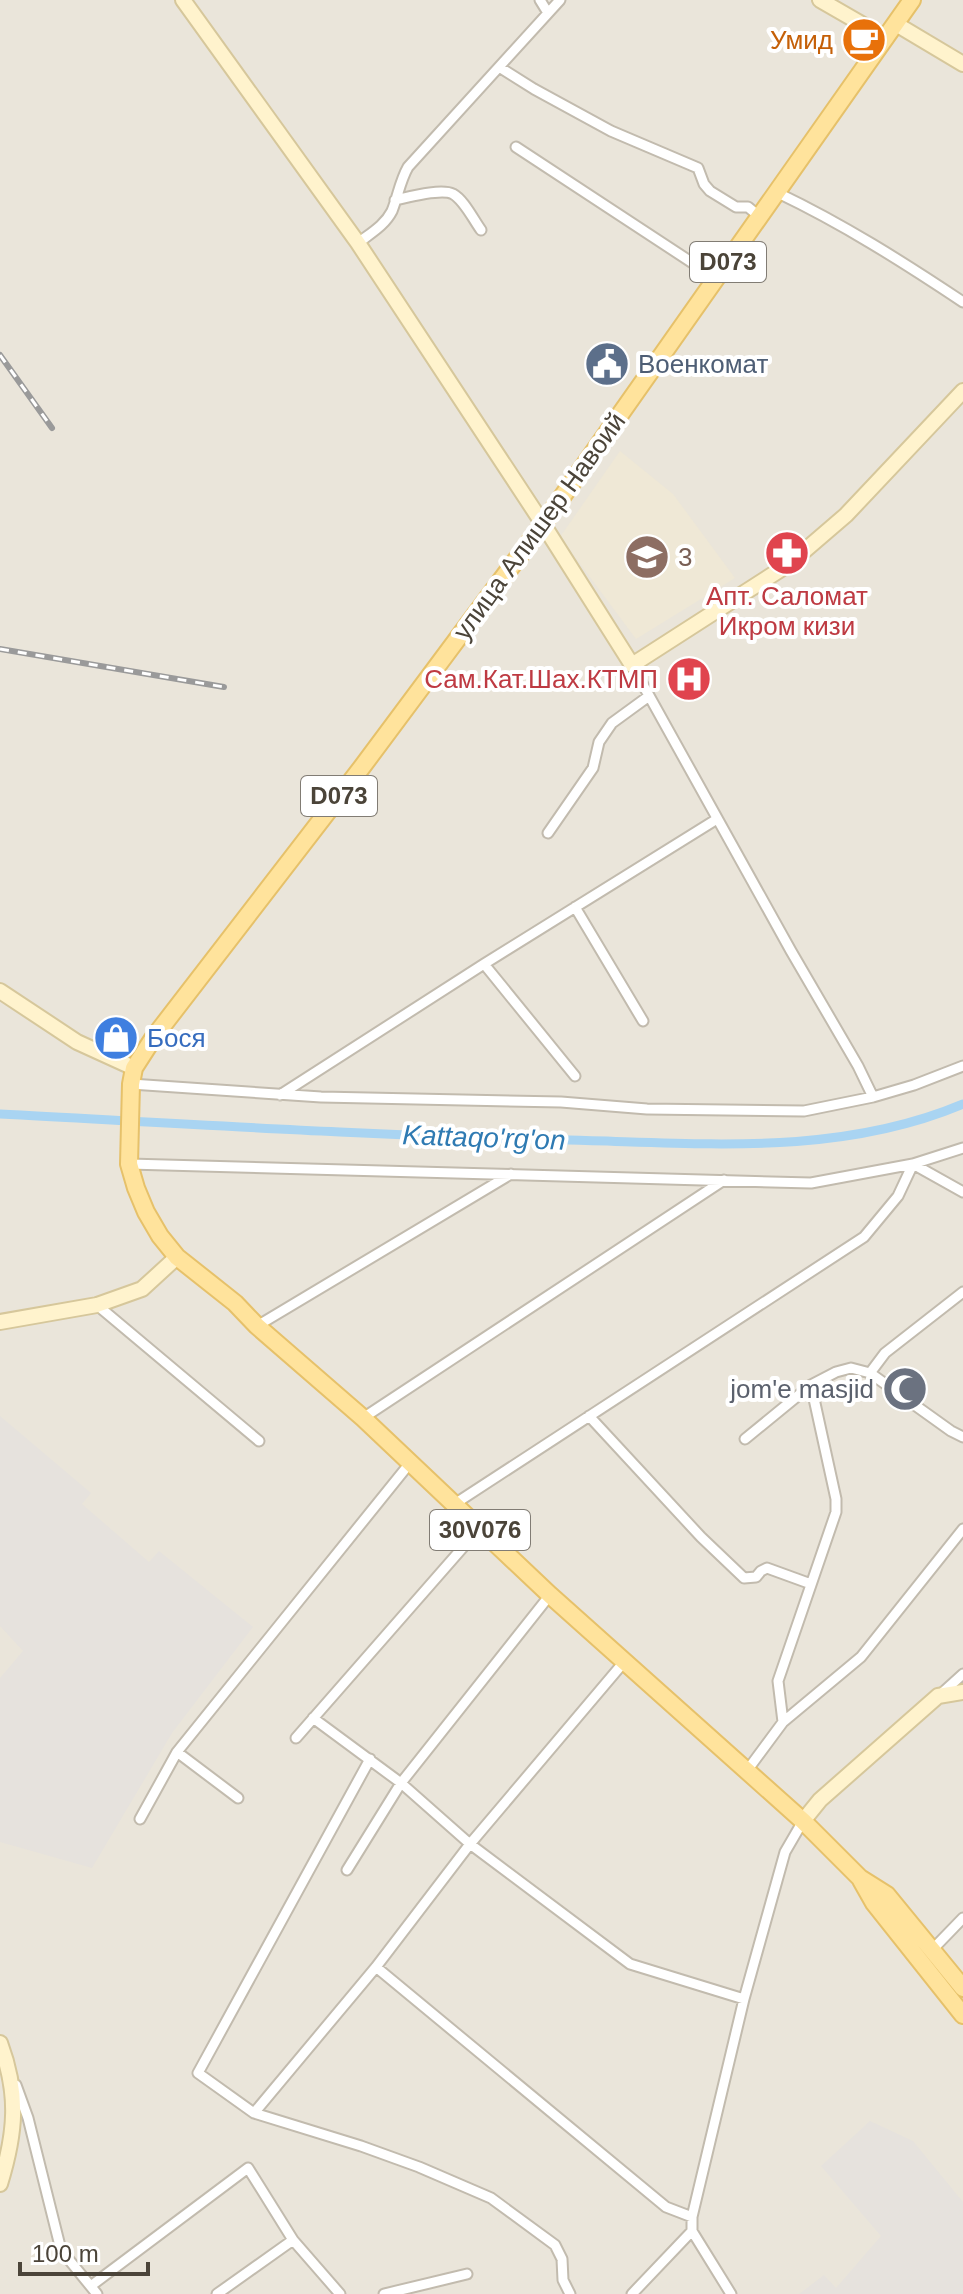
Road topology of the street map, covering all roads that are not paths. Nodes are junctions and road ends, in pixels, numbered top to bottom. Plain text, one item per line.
1 (183, 0) edge
2 (540, 0) edge
3 (560, 0) edge
4 (820, 0) edge
5 (912, 0) edge
6 (548, 13) junction
7 (891, 31) junction
8 (963, 64) edge
9 (499, 67) junction
10 (516, 147) dead end
11 (778, 193) junction
12 (395, 200) junction
13 (760, 217) junction
14 (481, 230) dead end
15 (358, 243) junction
16 (717, 279) junction
17 (963, 302) edge
18 (963, 391) edge
19 (543, 524) junction
20 (632, 665) junction
21 (649, 696) junction
22 (717, 819) junction
23 (548, 833) dead end
24 (575, 907) junction
25 (484, 964) junction
26 (0, 991) edge
27 (643, 1021) dead end
28 (963, 1066) edge
29 (133, 1076) junction
30 (575, 1076) dead end
31 (280, 1095) junction
32 (873, 1097) junction
33 (963, 1148) edge
34 (129, 1164) junction
35 (913, 1164) junction
36 (511, 1174) junction
37 (724, 1180) junction
38 (963, 1192) edge
39 (177, 1257) junction
40 (963, 1292) edge
41 (97, 1305) junction
42 (0, 1322) edge
43 (257, 1326) junction
44 (870, 1373) junction
45 (811, 1385) junction
46 (589, 1416) junction
47 (363, 1418) junction
48 (963, 1437) edge
49 (745, 1439) dead end
50 (259, 1441) dead end
51 (410, 1463) junction
52 (453, 1505) junction
53 (479, 1529) junction
54 (963, 1529) edge
55 (811, 1584) junction
56 (550, 1595) junction
57 (624, 1662) junction
58 (963, 1674) edge
59 (963, 1692) edge
60 (938, 1696) junction
61 (313, 1718) junction
62 (783, 1722) junction
63 (296, 1738) dead end
64 (177, 1752) junction
65 (370, 1759) junction
66 (746, 1772) junction
67 (401, 1783) junction
68 (238, 1798) dead end
69 (140, 1819) dead end
70 (803, 1821) junction
71 (470, 1844) junction
72 (347, 1870) dead end
73 (860, 1878) junction
74 (963, 1918) edge
75 (932, 1950) junction
76 (376, 1967) junction
77 (963, 1988) edge
78 (744, 1999) junction
79 (963, 2015) edge
80 (0, 2043) edge
81 (9, 2067) junction
82 (254, 2113) junction
83 (0, 2184) edge
84 (692, 2217) junction
85 (692, 2231) junction
86 (293, 2240) junction
87 (467, 2274) dead end
88 (94, 2290) edge
89 (217, 2294) edge
90 (340, 2294) edge
91 (384, 2294) edge
92 (570, 2294) edge
93 (632, 2294) edge
94 (731, 2294) edge

1 - 15 street
2 - 6 street
3 - 6 street
4 - 7 street
5 - 7 main road, улица Алишер Навоий / D073
6 - 9 street
7 - 8 street
7 - 11 main road, улица Алишер Навоий / D073
9 - 12 street
9 - 13 street
10 - 16 street
11 - 13 main road, улица Алишер Навоий / D073
11 - 17 street
12 - 14 street
12 - 15 street
13 - 16 main road, улица Алишер Навоий / D073
15 - 19 street
16 - 19 main road, улица Алишер Навоий / D073
18 - 20 street
19 - 20 street
19 - 29 main road, улица Алишер Навоий / D073
20 - 21 street
21 - 22 street
21 - 23 street
22 - 24 street
22 - 32 street
24 - 25 street
24 - 27 street
25 - 30 street
25 - 31 street
26 - 29 street
28 - 32 street
29 - 31 street
29 - 34 main road, 30V076
31 - 32 street
33 - 35 street
34 - 36 street
34 - 39 main road, 30V076
35 - 37 street
35 - 38 street
35 - 46 street
36 - 37 street
36 - 43 street
37 - 47 street
39 - 41 street
39 - 43 main road, 30V076
40 - 44 street
41 - 42 street
41 - 50 street
43 - 47 main road, 30V076
44 - 45 street
44 - 48 street
45 - 49 street
45 - 55 street
46 - 52 street
46 - 55 street
47 - 51 main road, 30V076
51 - 52 main road, 30V076
51 - 64 street
52 - 53 main road, 30V076
53 - 56 main road, 30V076
53 - 61 street
54 - 62 street
55 - 62 street
56 - 57 main road, 30V076
56 - 67 street
57 - 66 main road, 30V076
57 - 71 street
58 - 60 street
59 - 60 street
60 - 70 street
61 - 63 street
61 - 65 street
62 - 66 street
64 - 68 street
64 - 69 street
65 - 67 street
65 - 82 street
66 - 70 main road, 30V076
67 - 71 street
67 - 72 street
70 - 73 main road, 30V076
70 - 78 street
71 - 76 street
71 - 78 street
73 - 75 main road, 30V076
73 - 79 main road, 30V076
74 - 75 street
75 - 77 main road, 30V076
76 - 82 street
76 - 84 street
78 - 84 street
80 - 81 street
81 - 83 street
81 - 88 street
82 - 92 street
84 - 85 street
85 - 93 street
85 - 94 street
86 - 88 street
86 - 89 street
86 - 90 street
87 - 91 street

